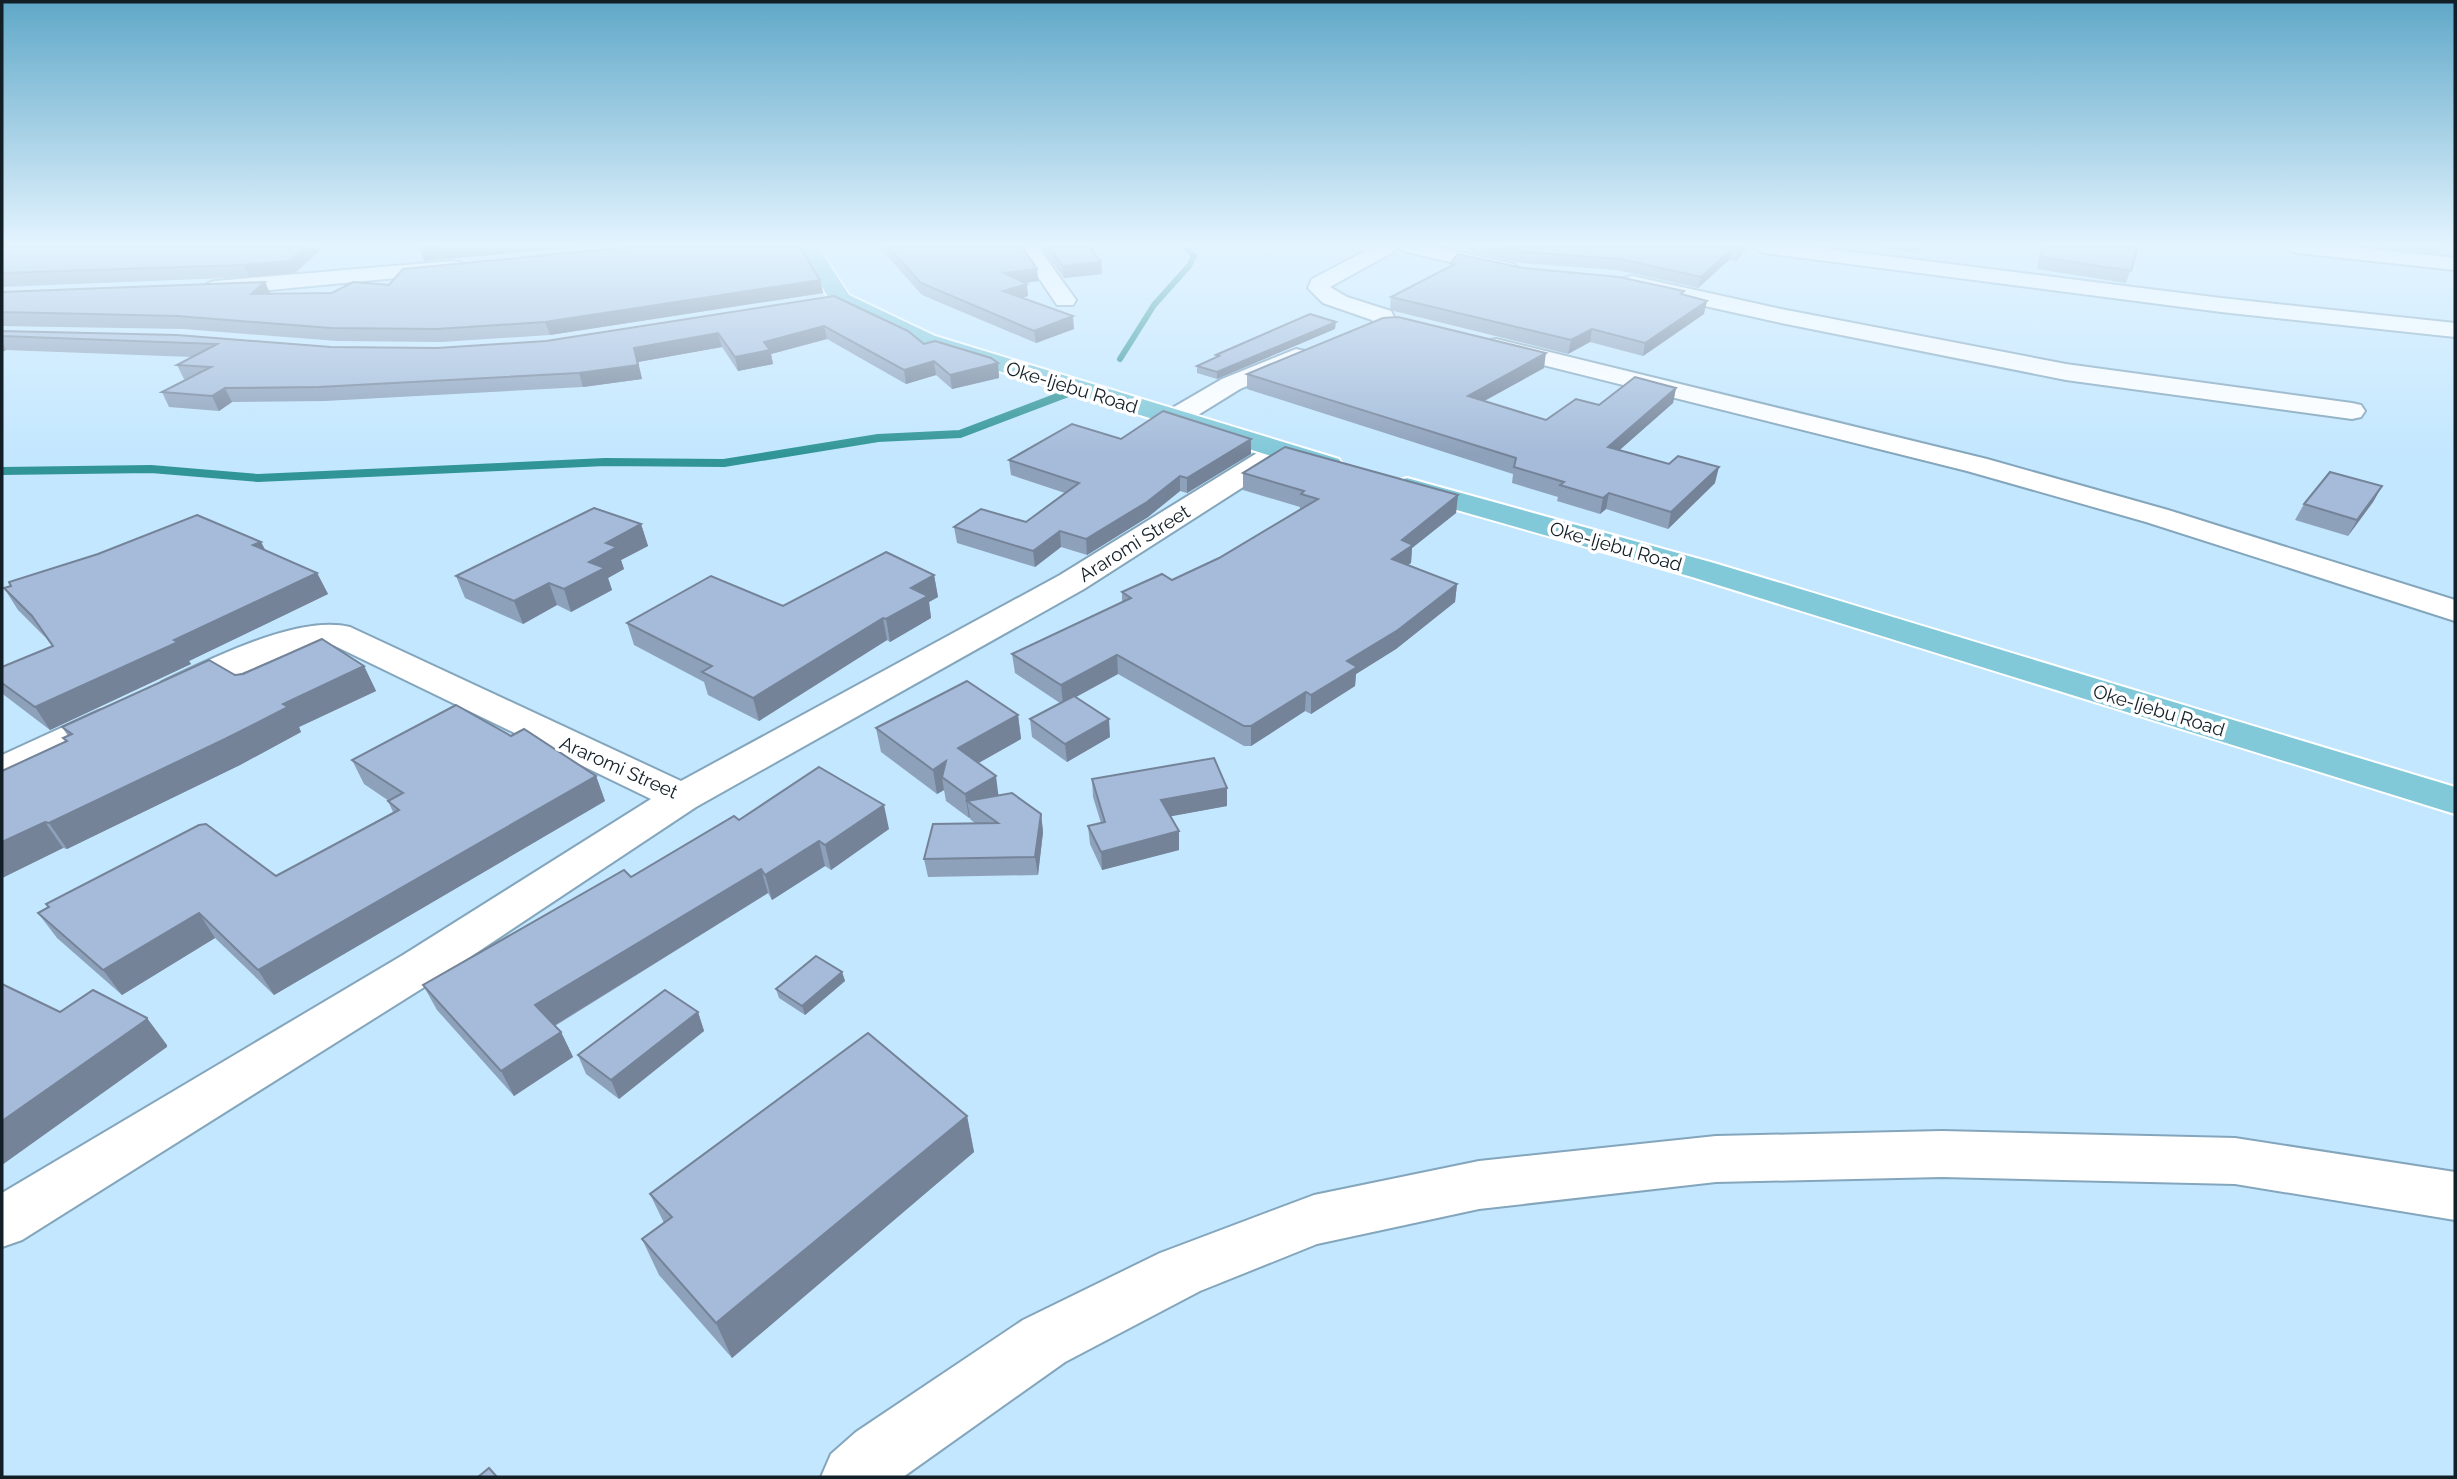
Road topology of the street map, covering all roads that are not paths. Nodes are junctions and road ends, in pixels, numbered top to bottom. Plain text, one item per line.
1 (865, 316) edge
2 (1383, 316) edge
3 (1792, 316) edge
4 (2324, 316) edge
5 (2455, 330) edge
6 (1476, 341) edge
7 (2352, 411) dead end
8 (1176, 417) junction
9 (1280, 451) junction
10 (2455, 611) edge
11 (2, 770) edge
12 (682, 798) junction
13 (2455, 801) edge
14 (2455, 1196) edge
15 (2, 1222) edge
16 (854, 1477) edge

1 - 8 main road, Oke-Ijebu Road
2 - 8 street
3 - 7 street
4 - 5 street
6 - 10 street
8 - 9 main road, Oke-Ijebu Road
9 - 12 street, Araromi Street
9 - 13 main road, Oke-Ijebu Road
11 - 12 street, Araromi Street
12 - 15 street
14 - 16 street

